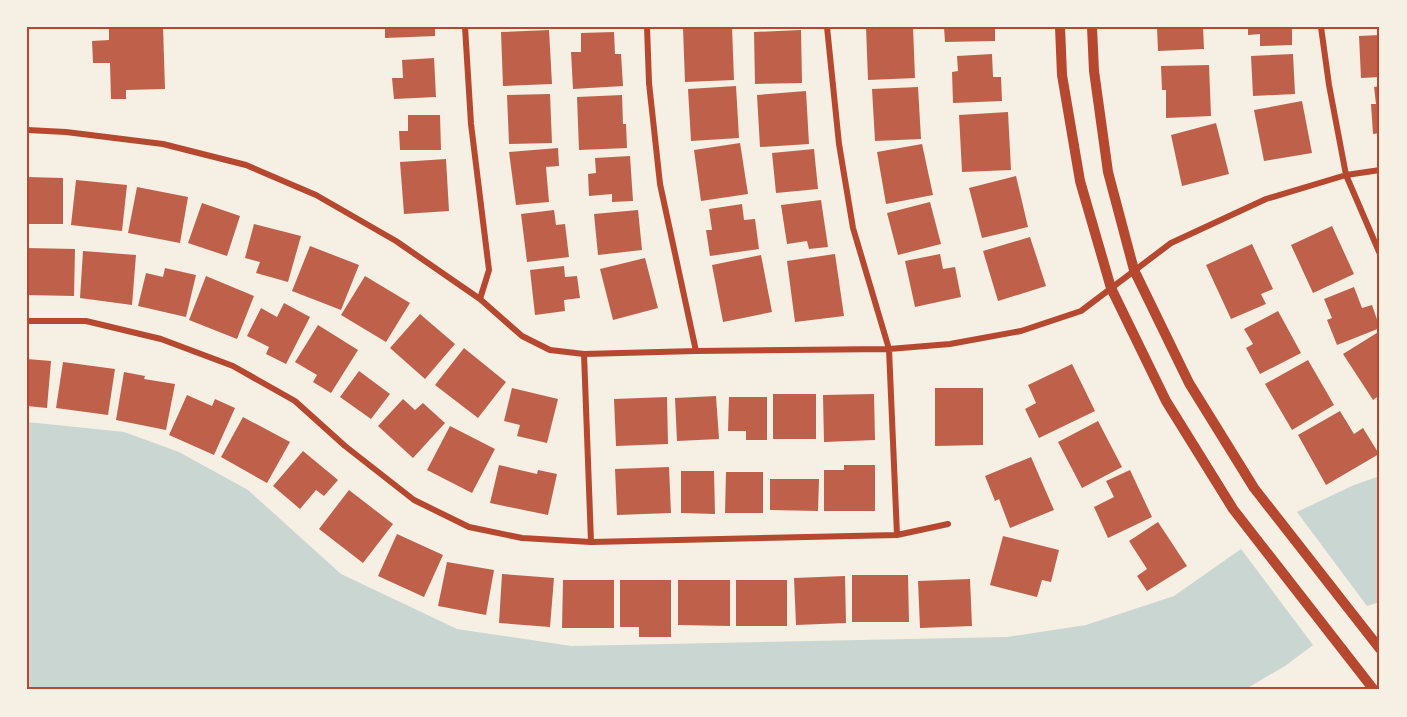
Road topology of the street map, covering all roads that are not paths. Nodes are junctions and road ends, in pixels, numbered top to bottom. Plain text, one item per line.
1 (465, 27) edge
2 (647, 27) edge
3 (827, 27) edge
4 (1060, 27) edge
5 (1092, 27) edge
6 (1321, 27) edge
7 (27, 130) edge
8 (1380, 170) edge
9 (1346, 176) junction
10 (1380, 254) edge
11 (1134, 270) junction
12 (1110, 288) junction
13 (480, 298) junction
14 (27, 321) edge
15 (889, 349) junction
16 (696, 351) junction
17 (584, 354) junction
18 (948, 524) dead end
19 (897, 535) junction
20 (591, 542) junction
21 (1380, 649) edge
22 (1374, 690) edge

1 - 13 street
2 - 16 street
3 - 15 street
4 - 12 street
5 - 11 street
6 - 9 street
7 - 13 street
8 - 9 street
9 - 10 street
9 - 11 street
11 - 12 street
11 - 21 street
12 - 15 street
12 - 22 street
13 - 17 street
14 - 20 street
15 - 16 street
15 - 19 street
16 - 17 street
17 - 20 street
18 - 19 street
19 - 20 street

